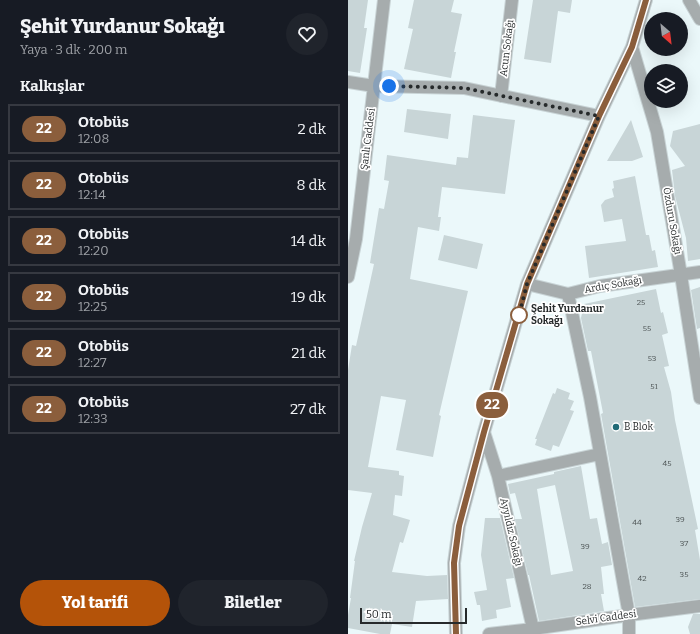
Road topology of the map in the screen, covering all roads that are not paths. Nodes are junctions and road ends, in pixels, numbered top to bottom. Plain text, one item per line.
1 (384, 0) edge
2 (512, 0) edge
3 (646, 0) edge
4 (688, 0) edge
5 (694, 0) edge
6 (699, 18) edge
7 (632, 47) junction
8 (348, 82) edge
9 (374, 86) junction
10 (501, 96) junction
11 (599, 116) junction
12 (352, 239) edge
13 (700, 272) edge
14 (681, 275) junction
15 (348, 277) edge
16 (527, 284) junction
17 (568, 294) junction
18 (700, 398) edge
19 (484, 432) junction
20 (600, 454) junction
21 (498, 476) junction
22 (700, 606) edge
23 (629, 615) junction
24 (533, 632) edge
25 (456, 634) edge
26 (489, 634) edge
27 (628, 634) edge

1 - 9 street, Şanlı Caddesi
2 - 10 street, Acun Sokağı
3 - 7 street
4 - 6 street
5 - 6 street
7 - 11 street
7 - 14 street, Özduru Sokağı
8 - 9 street
9 - 10 street
9 - 12 street, Şanlı Caddesi
10 - 11 street
11 - 16 street
12 - 15 street, Şanlı Caddesi
13 - 14 street, Ardıç Sokağı
14 - 17 street, Ardıç Sokağı
14 - 18 street, Özduru Sokağı
16 - 17 street, Ardıç Sokağı
16 - 19 street
17 - 20 street
19 - 21 street, Ayyıldız Sokağı
19 - 25 street
20 - 21 street
20 - 23 street
21 - 24 street, Ayyıldız Sokağı
22 - 23 street, Selvi Caddesi
23 - 24 street, Selvi Caddesi
23 - 27 street
24 - 26 street, Selvi Caddesi

